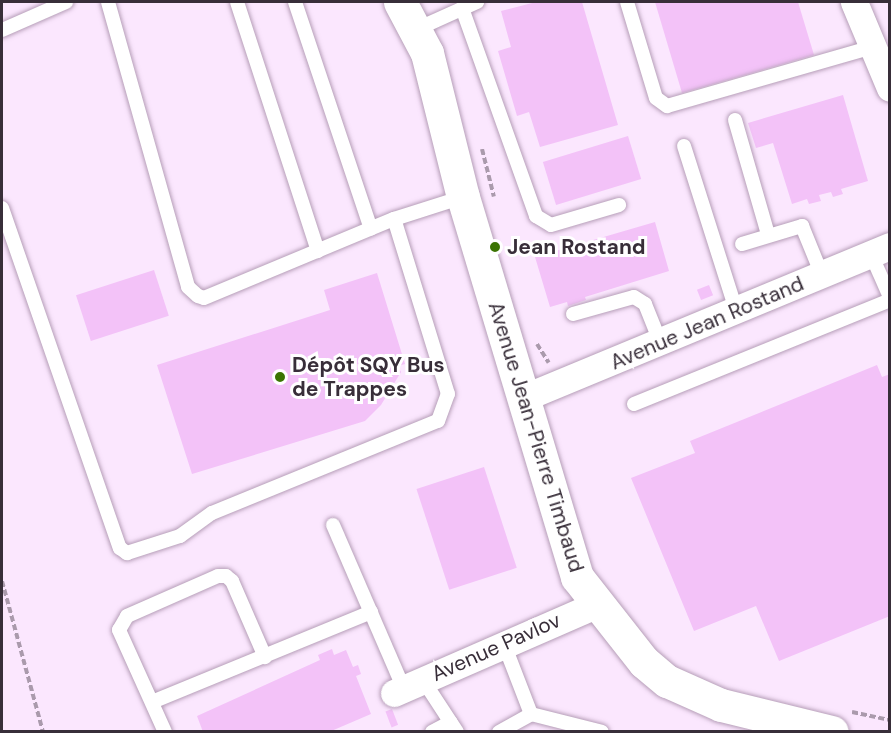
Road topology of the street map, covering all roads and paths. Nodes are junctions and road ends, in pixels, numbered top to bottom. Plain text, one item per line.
1 (66, 2) edge
2 (108, 2) edge
3 (237, 2) edge
4 (296, 2) edge
5 (400, 2) edge
6 (477, 2) edge
7 (627, 2) edge
8 (854, 2) edge
9 (462, 8) junction
10 (417, 29) junction
11 (2, 30) edge
12 (873, 47) junction
13 (890, 88) edge
14 (735, 120) dead end
15 (684, 146) dead end
16 (464, 197) junction
17 (619, 205) dead end
18 (2, 208) edge
19 (394, 219) junction
20 (371, 229) junction
21 (768, 234) junction
22 (742, 244) dead end
23 (880, 250) edge
24 (318, 251) junction
25 (822, 275) junction
26 (890, 298) edge
27 (736, 310) junction
28 (573, 314) dead end
29 (661, 344) junction
30 (523, 398) junction
31 (634, 404) dead end
32 (333, 525) dead end
33 (2, 581) edge
34 (598, 604) junction
35 (371, 612) junction
36 (504, 644) junction
37 (265, 657) junction
38 (407, 687) junction
39 (152, 702) junction
40 (531, 714) junction
41 (890, 720) edge
42 (837, 721) edge
43 (454, 727) edge
44 (43, 732) edge
45 (165, 732) edge
46 (432, 732) edge
47 (499, 732) edge
48 (602, 732) edge

1 - 11 lane
2 - 24 lane
3 - 24 lane
4 - 20 lane
5 - 10 street, Avenue Jean-Pierre Timbaud
6 - 9 lane
7 - 12 lane
8 - 12 street
9 - 10 lane
9 - 17 lane
10 - 16 street, Avenue Jean-Pierre Timbaud
12 - 13 street
14 - 21 lane
15 - 27 lane
16 - 19 lane
16 - 30 street, Avenue Jean-Pierre Timbaud
18 - 19 lane
19 - 20 lane
20 - 24 lane
21 - 22 lane
21 - 25 lane
23 - 25 street, Avenue Jean Rostand
23 - 26 lane
25 - 27 street, Avenue Jean Rostand
26 - 31 lane
27 - 29 street, Avenue Jean Rostand
28 - 29 lane
29 - 30 street, Avenue Jean Rostand
30 - 34 street, Avenue Jean-Pierre Timbaud
32 - 35 lane
33 - 44 path
34 - 36 street, Avenue Pavlov
34 - 42 street, Avenue Jean-Pierre Timbaud
35 - 37 lane
35 - 38 lane
36 - 38 street, Avenue Pavlov
36 - 40 lane
37 - 39 lane
37 - 39 lane
38 - 43 lane
39 - 45 lane
40 - 47 lane
40 - 48 lane
41 - 42 path
43 - 46 lane

